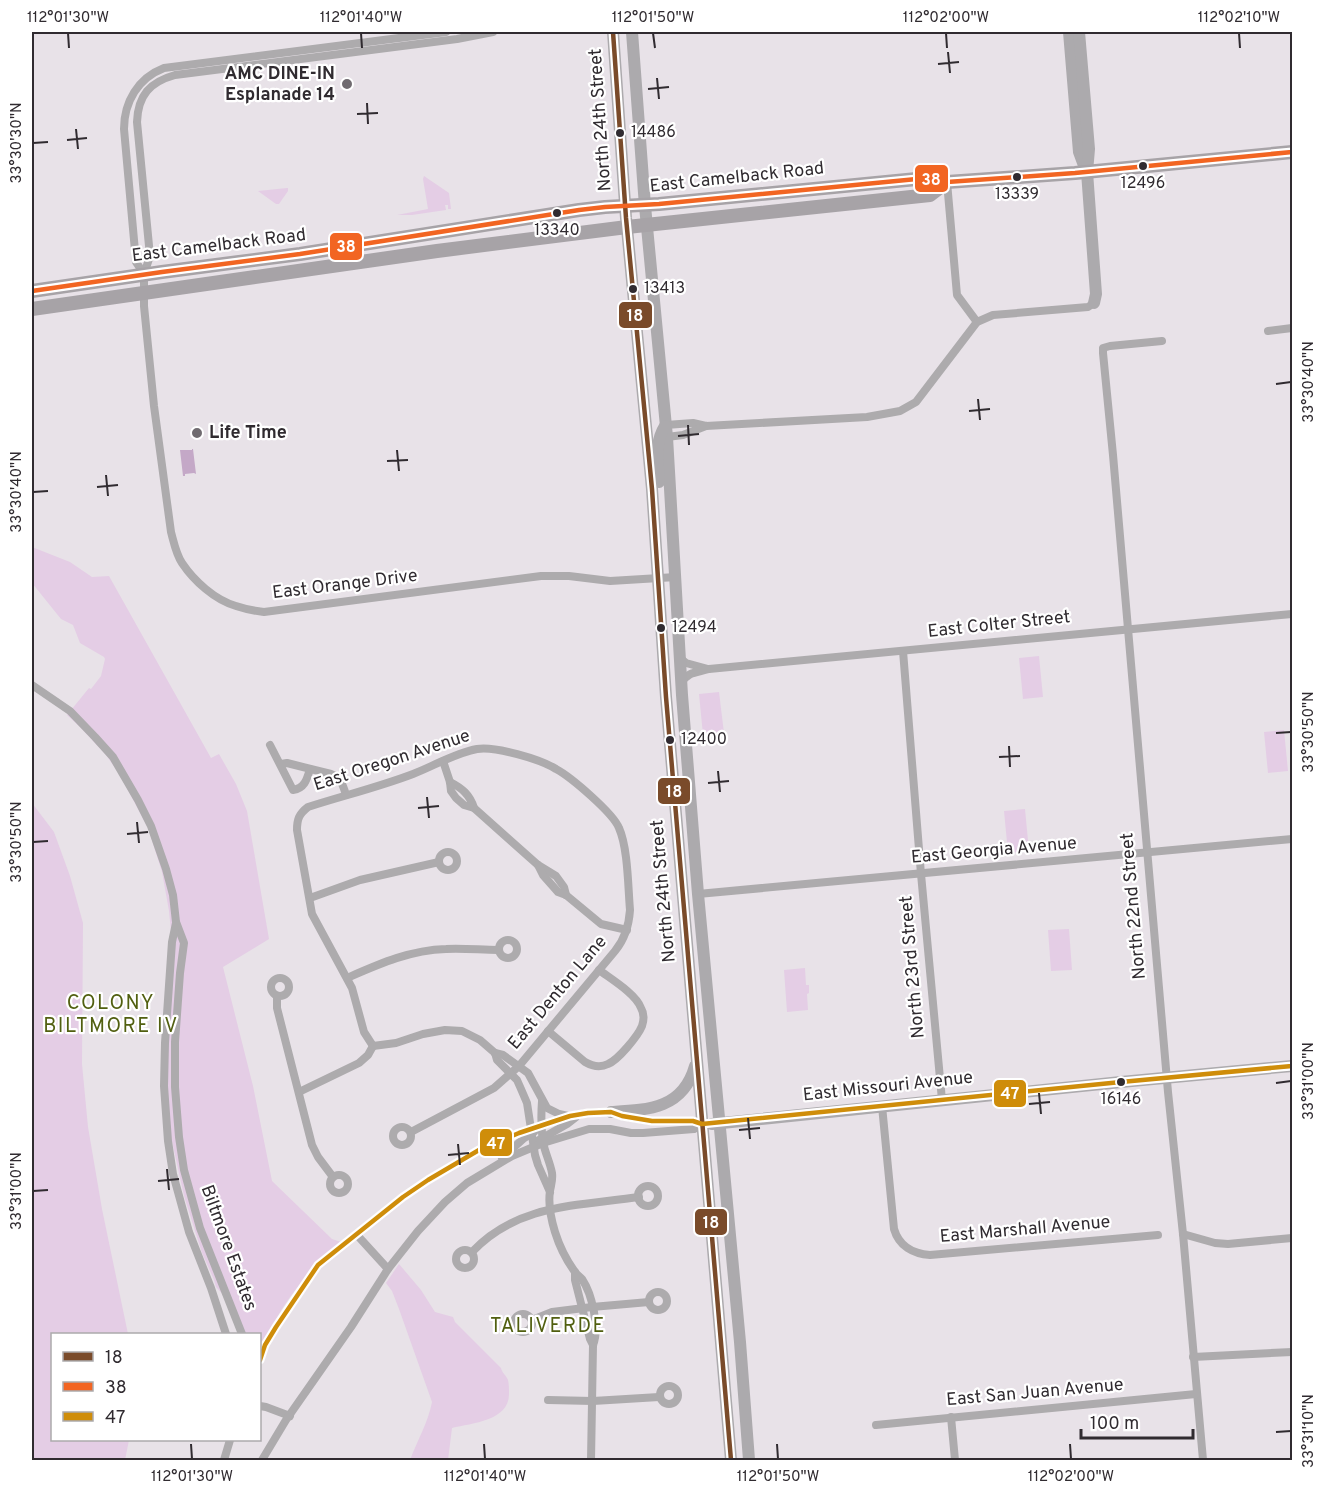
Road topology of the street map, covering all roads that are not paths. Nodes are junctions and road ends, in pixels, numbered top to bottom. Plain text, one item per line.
1 (446, 32) edge
2 (493, 32) edge
3 (632, 32) edge
4 (1069, 32) edge
5 (1079, 32) edge
6 (613, 33) edge
7 (410, 41) junction
8 (299, 55) junction
9 (1079, 90) junction
10 (1293, 152) edge
11 (140, 156) junction
12 (126, 157) junction
13 (1087, 172) junction
14 (946, 182) junction
15 (625, 206) junction
16 (645, 206) junction
17 (479, 225) junction
18 (646, 225) junction
19 (627, 227) junction
20 (432, 252) junction
21 (144, 274) junction
22 (32, 291) edge
23 (145, 293) junction
24 (1094, 303) joint
25 (32, 309) edge
26 (977, 322) junction
27 (1293, 328) edge
28 (1268, 331) dead end
29 (1162, 342) dead end
30 (642, 392) junction
31 (664, 432) junction
32 (675, 577) junction
33 (659, 579) junction
34 (1293, 614) edge
35 (1128, 629) junction
36 (903, 651) junction
37 (680, 657) junction
38 (709, 669) junction
39 (681, 684) junction
40 (32, 685) edge
41 (270, 745) dead end
42 (443, 761) junction
43 (281, 764) junction
44 (310, 769) junction
45 (346, 795) junction
46 (1293, 838) edge
47 (1148, 852) junction
48 (439, 862) dead end
49 (921, 874) junction
50 (698, 894) junction
51 (310, 897) junction
52 (176, 922) junction
53 (627, 930) junction
54 (498, 950) dead end
55 (599, 970) junction
56 (347, 978) junction
57 (277, 996) dead end
58 (548, 1031) junction
59 (373, 1047) junction
60 (495, 1053) junction
61 (697, 1059) junction
62 (519, 1066) junction
63 (1293, 1066) edge
64 (511, 1074) junction
65 (1167, 1078) junction
66 (299, 1092) junction
67 (942, 1100) junction
68 (542, 1101) junction
69 (882, 1106) junction
70 (611, 1112) junction
71 (579, 1115) junction
72 (720, 1123) junction
73 (702, 1124) junction
74 (541, 1125) junction
75 (589, 1130) junction
76 (532, 1131) junction
77 (411, 1132) dead end
78 (543, 1141) junction
79 (533, 1147) junction
80 (491, 1168) junction
81 (333, 1177) dead end
82 (550, 1192) junction
83 (639, 1197) dead end
84 (550, 1210) junction
85 (1183, 1234) junction
86 (357, 1235) junction
87 (1158, 1235) dead end
88 (1293, 1239) edge
89 (472, 1252) dead end
90 (388, 1269) junction
91 (649, 1302) dead end
92 (588, 1307) junction
93 (532, 1320) dead end
94 (225, 1333) edge
95 (241, 1333) edge
96 (262, 1344) edge
97 (1293, 1352) edge
98 (741, 1356) junction
99 (1193, 1357) junction
100 (723, 1358) junction
101 (1196, 1394) junction
102 (659, 1397) dead end
103 (548, 1400) dead end
104 (592, 1401) junction
105 (261, 1407) edge
106 (290, 1416) junction
107 (951, 1417) junction
108 (876, 1425) dead end
109 (230, 1441) edge
110 (224, 1461) edge
111 (262, 1461) edge
112 (591, 1461) edge
113 (731, 1461) edge
114 (749, 1461) edge
115 (955, 1461) edge
116 (1203, 1461) edge

1 - 7 street
2 - 7 street
3 - 16 main road, North 24th Street
4 - 9 main road
5 - 9 main road
6 - 15 main road, North 24th Street
7 - 8 street
8 - 11 street
8 - 12 street
9 - 13 main road
10 - 13 main road, East Camelback Road
11 - 12 street
11 - 21 street
12 - 21 street
13 - 14 main road, East Camelback Road
13 - 24 main road
14 - 16 main road, East Camelback Road
14 - 18 main road, East Camelback Road
14 - 26 street
15 - 16 main road, East Camelback Road
15 - 17 main road, East Camelback Road
15 - 19 main road, North 24th Street
16 - 18 main road, North 24th Street
17 - 20 main road
17 - 21 main road, East Camelback Road
18 - 19 main road, East Camelback Road
18 - 31 main road, North 24th Street
19 - 20 main road, East Camelback Road
19 - 30 main road, North 24th Street
20 - 23 main road, East Camelback Road
21 - 22 main road, East Camelback Road
21 - 23 street, East Orange Drive
23 - 25 main road, East Camelback Road
23 - 33 street, East Orange Drive
24 - 26 street
26 - 31 street
27 - 28 street
29 - 35 street, North 22nd Street
30 - 31 main road
30 - 33 main road, North 24th Street
31 - 32 main road, North 24th Street
31 - 33 main road
32 - 33 street, East Orange Drive
32 - 37 main road, North 24th Street
33 - 61 main road, North 24th Street
34 - 35 street, East Colter Street
35 - 36 street, East Colter Street
35 - 47 street, North 22nd Street
36 - 38 street, East Colter Street
36 - 49 street, North 23rd Street
37 - 38 street, East Colter Street
37 - 39 main road, North 24th Street
38 - 39 street, East Colter Street
39 - 50 main road, North 24th Street
40 - 52 street, Biltmore Estates
41 - 43 street
42 - 45 street, East Oregon Avenue
42 - 53 street
42 - 53 street, East Oregon Avenue
43 - 44 street
43 - 44 street
44 - 45 street
45 - 51 street, East Oregon Avenue
46 - 47 street, East Georgia Avenue
47 - 49 street, East Georgia Avenue
47 - 65 street, North 22nd Street
48 - 51 street
49 - 50 street, East Georgia Avenue
49 - 67 street, North 23rd Street
50 - 72 main road, North 24th Street
51 - 56 street
52 - 94 street, Biltmore Estates
52 - 95 street, Biltmore Estates
53 - 55 street, East Denton Lane
54 - 56 street
55 - 58 street, East Denton Lane
55 - 58 street
56 - 59 street
57 - 66 street
58 - 62 street, East Denton Lane
59 - 60 street
59 - 66 street
60 - 62 street
60 - 64 street
61 - 70 main road
61 - 73 main road, North 24th Street
62 - 64 street, East Denton Lane
62 - 68 street
63 - 65 main road, East Missouri Avenue
64 - 76 street
64 - 77 street
65 - 67 main road, East Missouri Avenue
65 - 85 street, North 22nd Street
66 - 81 street
67 - 69 main road, East Missouri Avenue
68 - 71 street
68 - 74 street
69 - 72 main road, East Missouri Avenue
69 - 87 street, East Marshall Avenue
70 - 71 street
70 - 73 street
71 - 74 street
71 - 75 street
71 - 78 street
72 - 73 main road, East Missouri Avenue
72 - 98 main road, North 24th Street
73 - 75 street
73 - 100 main road, North 24th Street
74 - 76 street
74 - 78 street
75 - 78 street
76 - 79 street
76 - 80 street
76 - 86 street
78 - 79 street
78 - 82 street
79 - 80 street
79 - 82 street
80 - 90 street
82 - 84 street
83 - 84 street
84 - 89 street
84 - 92 street
85 - 88 street
85 - 99 street, North 22nd Street
86 - 90 street
86 - 96 street
90 - 106 street
91 - 92 street
92 - 93 street
92 - 104 street
97 - 99 street
98 - 100 main road
98 - 114 main road, North 24th Street
99 - 101 street, North 22nd Street
100 - 113 main road, North 24th Street
101 - 107 street, East San Juan Avenue
101 - 116 street, North 22nd Street
102 - 104 street
103 - 104 street
104 - 112 street
105 - 106 street
106 - 111 street
107 - 108 street, East San Juan Avenue
107 - 115 street
109 - 110 street

